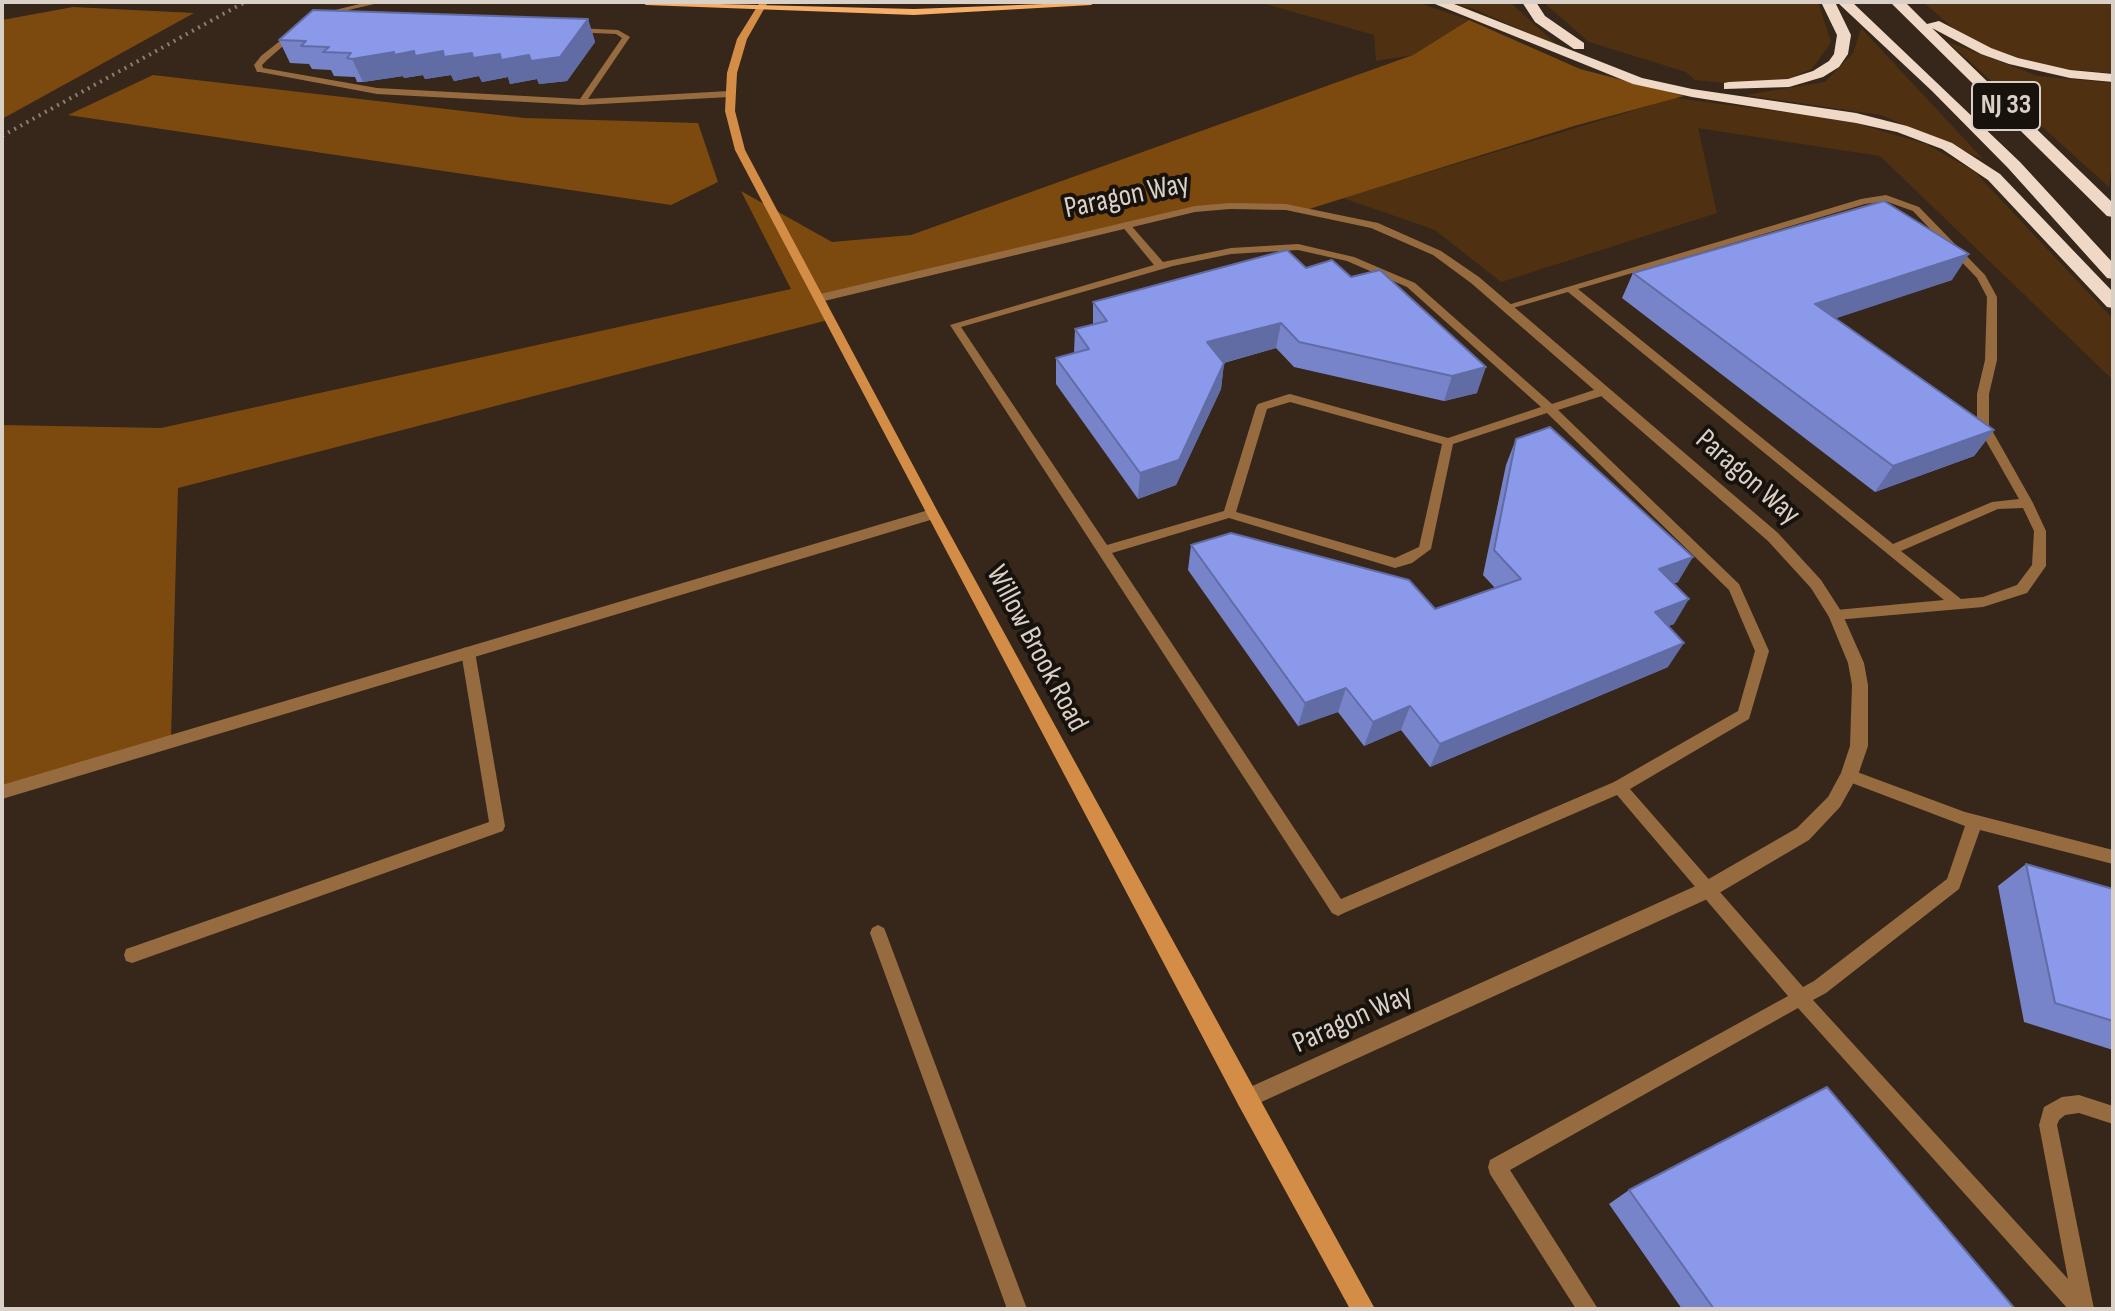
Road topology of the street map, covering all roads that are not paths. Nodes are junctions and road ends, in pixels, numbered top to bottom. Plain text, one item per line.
1 (379, 2) edge
2 (646, 2) edge
3 (1091, 2) edge
4 (1437, 2) edge
5 (1529, 2) edge
6 (1828, 2) edge
7 (1844, 2) edge
8 (1897, 2) edge
9 (1069, 3) edge
10 (763, 4) edge
11 (343, 19) edge
12 (299, 27) edge
13 (561, 29) edge
14 (2113, 78) edge
15 (729, 94) junction
16 (582, 102) junction
17 (2113, 212) edge
18 (1126, 225) junction
19 (1162, 267) junction
20 (2113, 274) edge
21 (1570, 288) junction
22 (820, 298) junction
23 (2113, 303) edge
24 (1506, 307) junction
25 (1604, 391) junction
26 (1550, 409) junction
27 (1448, 442) junction
28 (2027, 503) junction
29 (932, 514) junction
30 (1229, 514) junction
31 (1893, 549) junction
32 (1103, 551) junction
33 (1959, 605) junction
34 (1836, 615) junction
35 (468, 652) junction
36 (1849, 775) junction
37 (1619, 787) junction
38 (2, 792) edge
39 (1975, 821) junction
40 (2113, 857) edge
41 (1707, 890) junction
42 (878, 933) dead end
43 (132, 955) dead end
44 (1800, 998) junction
45 (1246, 1099) junction
46 (2113, 1115) edge
47 (1017, 1309) edge
48 (1363, 1309) edge
49 (1588, 1309) edge
50 (2083, 1309) edge

1 - 11 lane
2 - 10 main road
3 - 9 main road
4 - 23 highway
5 - 6 highway
7 - 20 highway
8 - 14 highway
8 - 17 highway, NJ 33
9 - 10 main road
10 - 15 street, Willow Brook Road
12 - 16 lane
13 - 16 lane
15 - 16 lane
15 - 22 street, Willow Brook Road
18 - 19 lane
18 - 22 street, Paragon Way
18 - 24 street, Paragon Way
19 - 26 lane
19 - 32 lane
21 - 24 lane
21 - 28 lane
21 - 31 lane
22 - 29 street, Willow Brook Road
24 - 25 street, Paragon Way
25 - 26 lane
25 - 34 street, Paragon Way
26 - 27 lane
26 - 37 lane
27 - 30 lane
27 - 30 lane
28 - 31 lane
28 - 33 lane
29 - 35 street
29 - 45 street, Willow Brook Road
30 - 32 lane
31 - 33 lane
32 - 37 lane
33 - 34 lane
34 - 36 street, Paragon Way
35 - 38 street
35 - 43 lane
36 - 39 lane
36 - 41 street, Paragon Way
37 - 41 lane
39 - 40 lane
39 - 44 lane
41 - 44 lane
41 - 45 street, Paragon Way
42 - 47 lane
44 - 49 lane
44 - 50 lane
45 - 48 street, Willow Brook Road
46 - 50 lane

